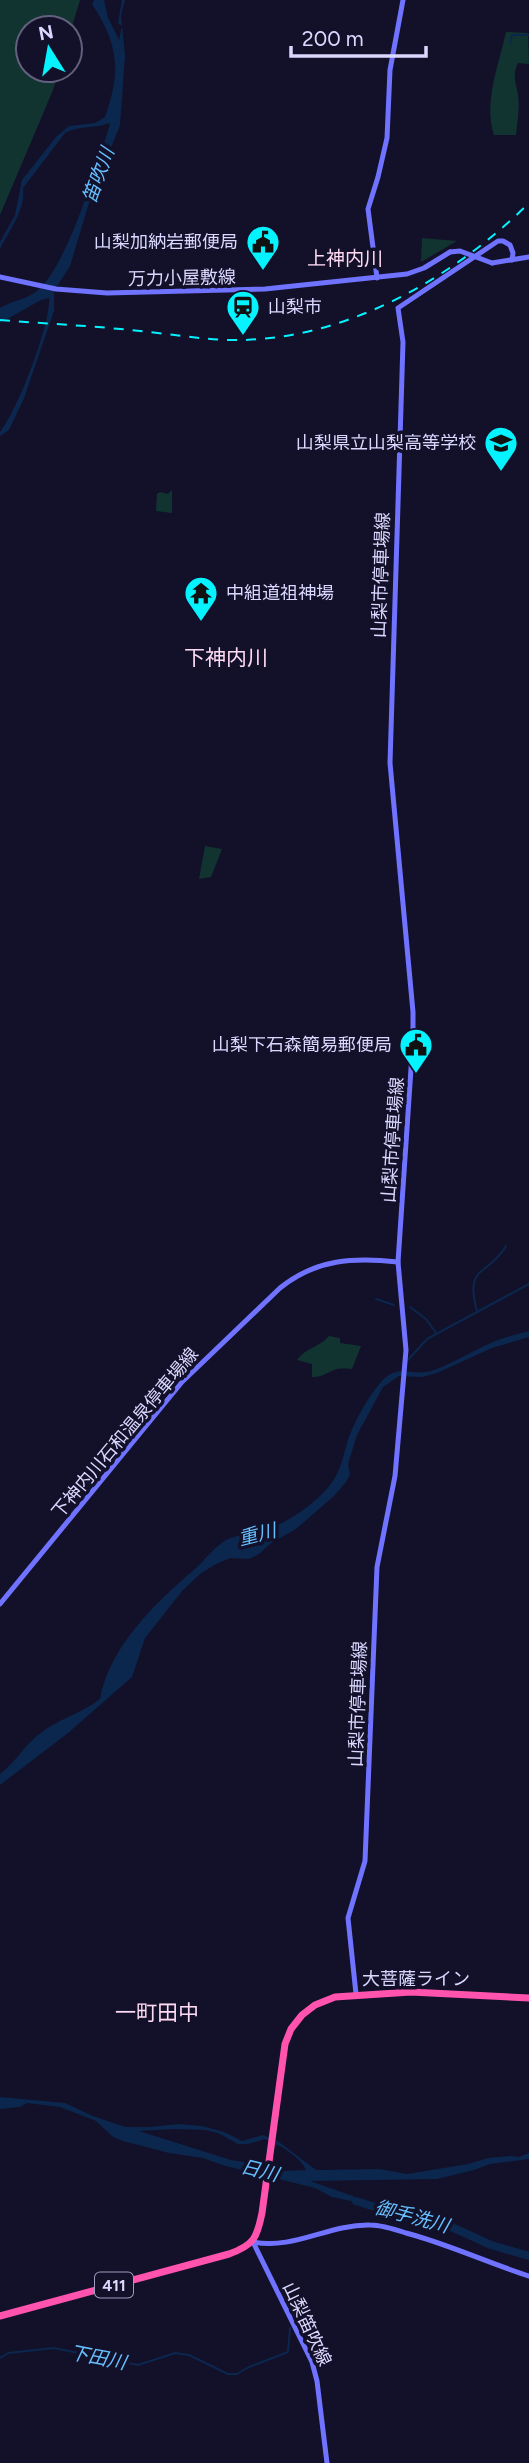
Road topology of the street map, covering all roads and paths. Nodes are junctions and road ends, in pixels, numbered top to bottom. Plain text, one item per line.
1 (403, 0) edge
2 (529, 257) edge
3 (512, 260) junction
4 (0, 277) edge
5 (377, 278) junction
6 (398, 1262) junction
7 (0, 1604) edge
8 (356, 1994) junction
9 (529, 1998) edge
10 (253, 2242) junction
11 (529, 2276) edge
12 (0, 2316) edge
13 (327, 2463) edge

1 - 5 main road
2 - 3 main road
3 - 5 main road, 万力小屋敷線, bridge
3 - 6 main road, 山梨市停車場線
4 - 5 main road, 万力小屋敷線
6 - 7 main road, 下神内川石和温泉停車場線
6 - 8 main road, 山梨市停車場線
8 - 9 highway, 大菩薩ライン
8 - 10 highway, 大菩薩ライン
10 - 11 main road
10 - 12 highway, 411
10 - 13 main road, 山梨笛吹線

